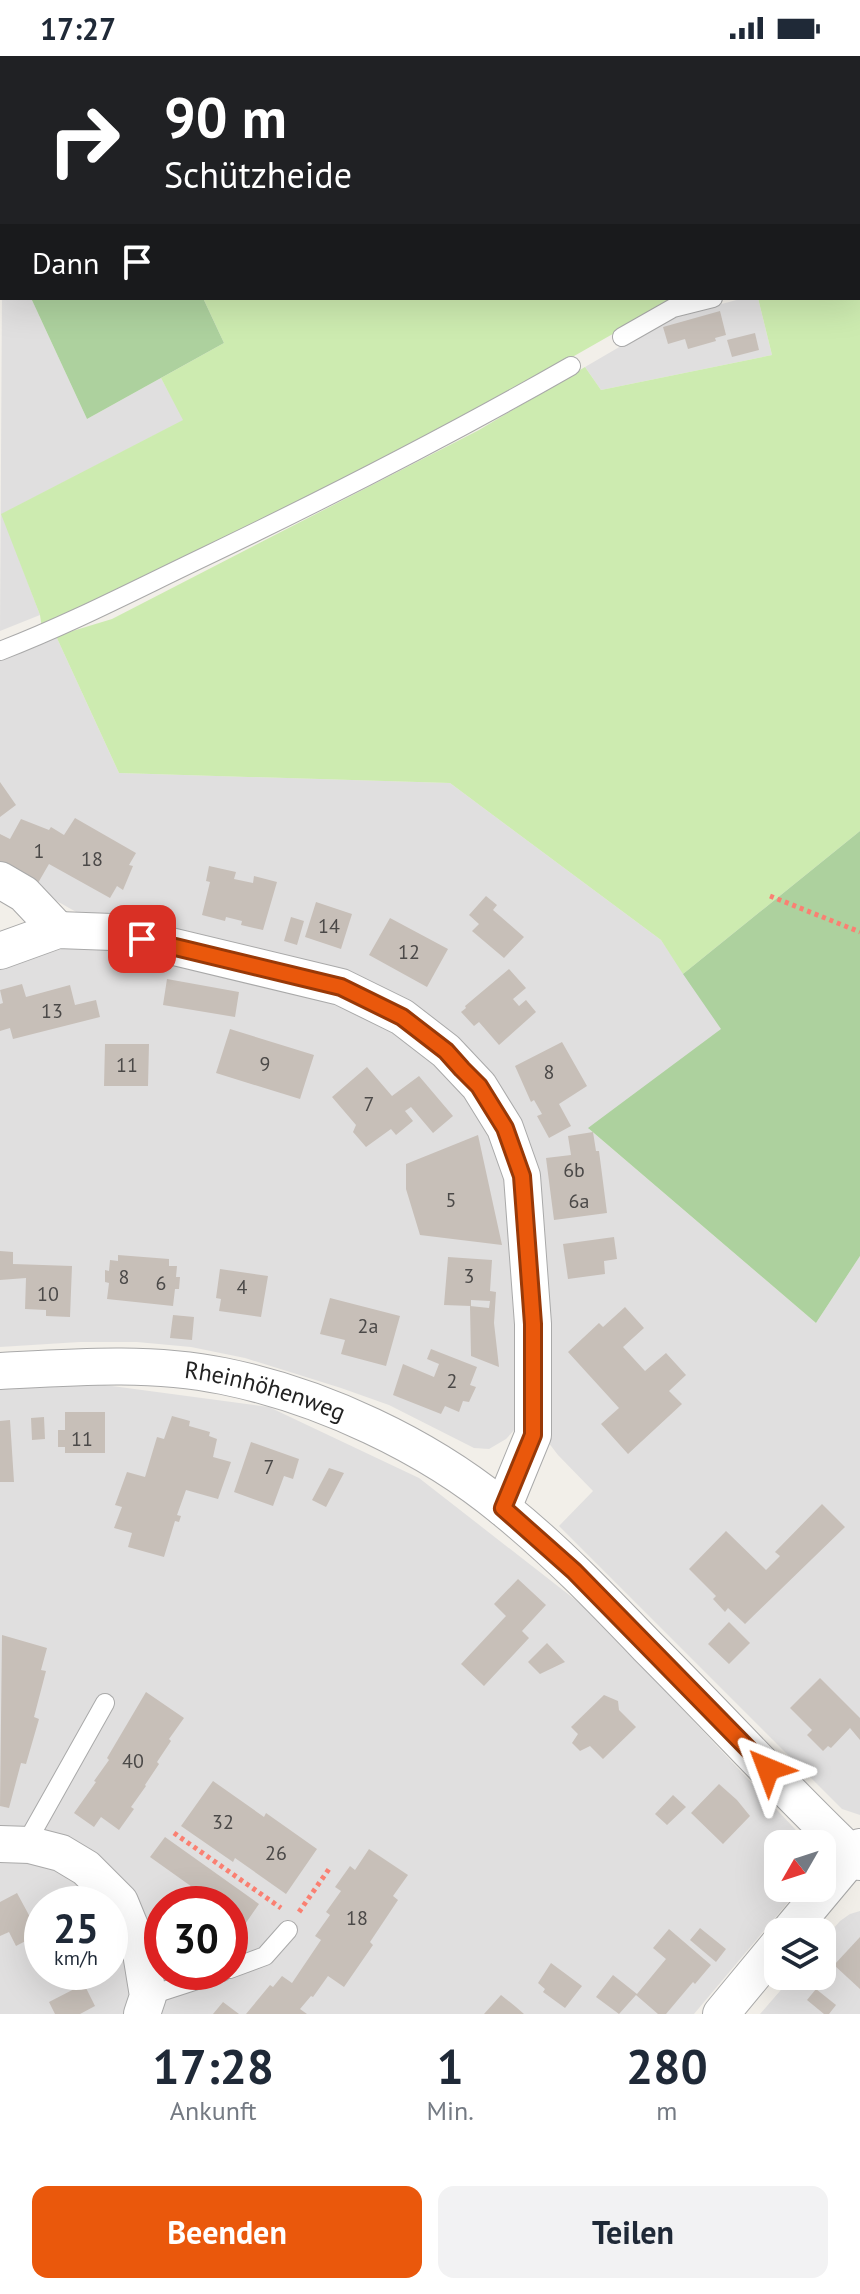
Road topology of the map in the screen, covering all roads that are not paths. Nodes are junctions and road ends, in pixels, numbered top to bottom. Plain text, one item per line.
1 (705, 300) edge
2 (622, 337) dead end
3 (571, 366) dead end
4 (0, 651) edge
5 (0, 880) edge
6 (58, 930) junction
7 (0, 951) edge
8 (0, 1371) edge
9 (503, 1508) junction
10 (105, 1703) dead end
11 (15, 1844) edge
12 (858, 1855) edge
13 (802, 1918) edge
14 (291, 1924) road end
15 (248, 1962) edge
16 (764, 1962) edge
17 (180, 1990) edge
18 (145, 2005) edge
19 (721, 2014) edge

1 - 2 lane
3 - 4 lane
5 - 6 street
6 - 7 street
6 - 9 street
8 - 9 street, Rheinhöhenweg
9 - 12 street, Rheinhöhenweg
10 - 11 lane
11 - 18 street
12 - 13 street
14 - 15 lane
16 - 19 street
17 - 18 lane

